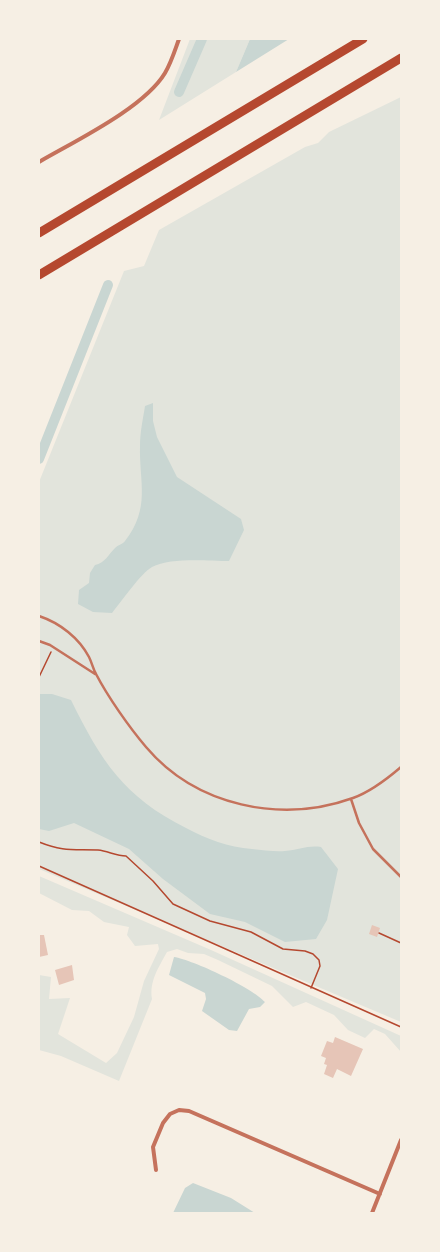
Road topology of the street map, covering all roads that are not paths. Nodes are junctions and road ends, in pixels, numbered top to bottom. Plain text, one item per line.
1 (179, 39) edge
2 (364, 39) edge
3 (401, 58) edge
4 (39, 162) edge
5 (39, 233) edge
6 (39, 275) edge
7 (39, 616) edge
8 (39, 641) edge
9 (95, 674) junction
10 (401, 767) edge
11 (351, 799) junction
12 (401, 877) edge
13 (401, 1140) edge
14 (156, 1170) dead end
15 (380, 1194) junction
16 (372, 1213) edge

1 - 4 street
2 - 5 highway
3 - 6 highway
7 - 9 lane
8 - 9 lane
9 - 11 lane
10 - 11 lane
11 - 12 lane
13 - 15 street
14 - 15 street
15 - 16 street

